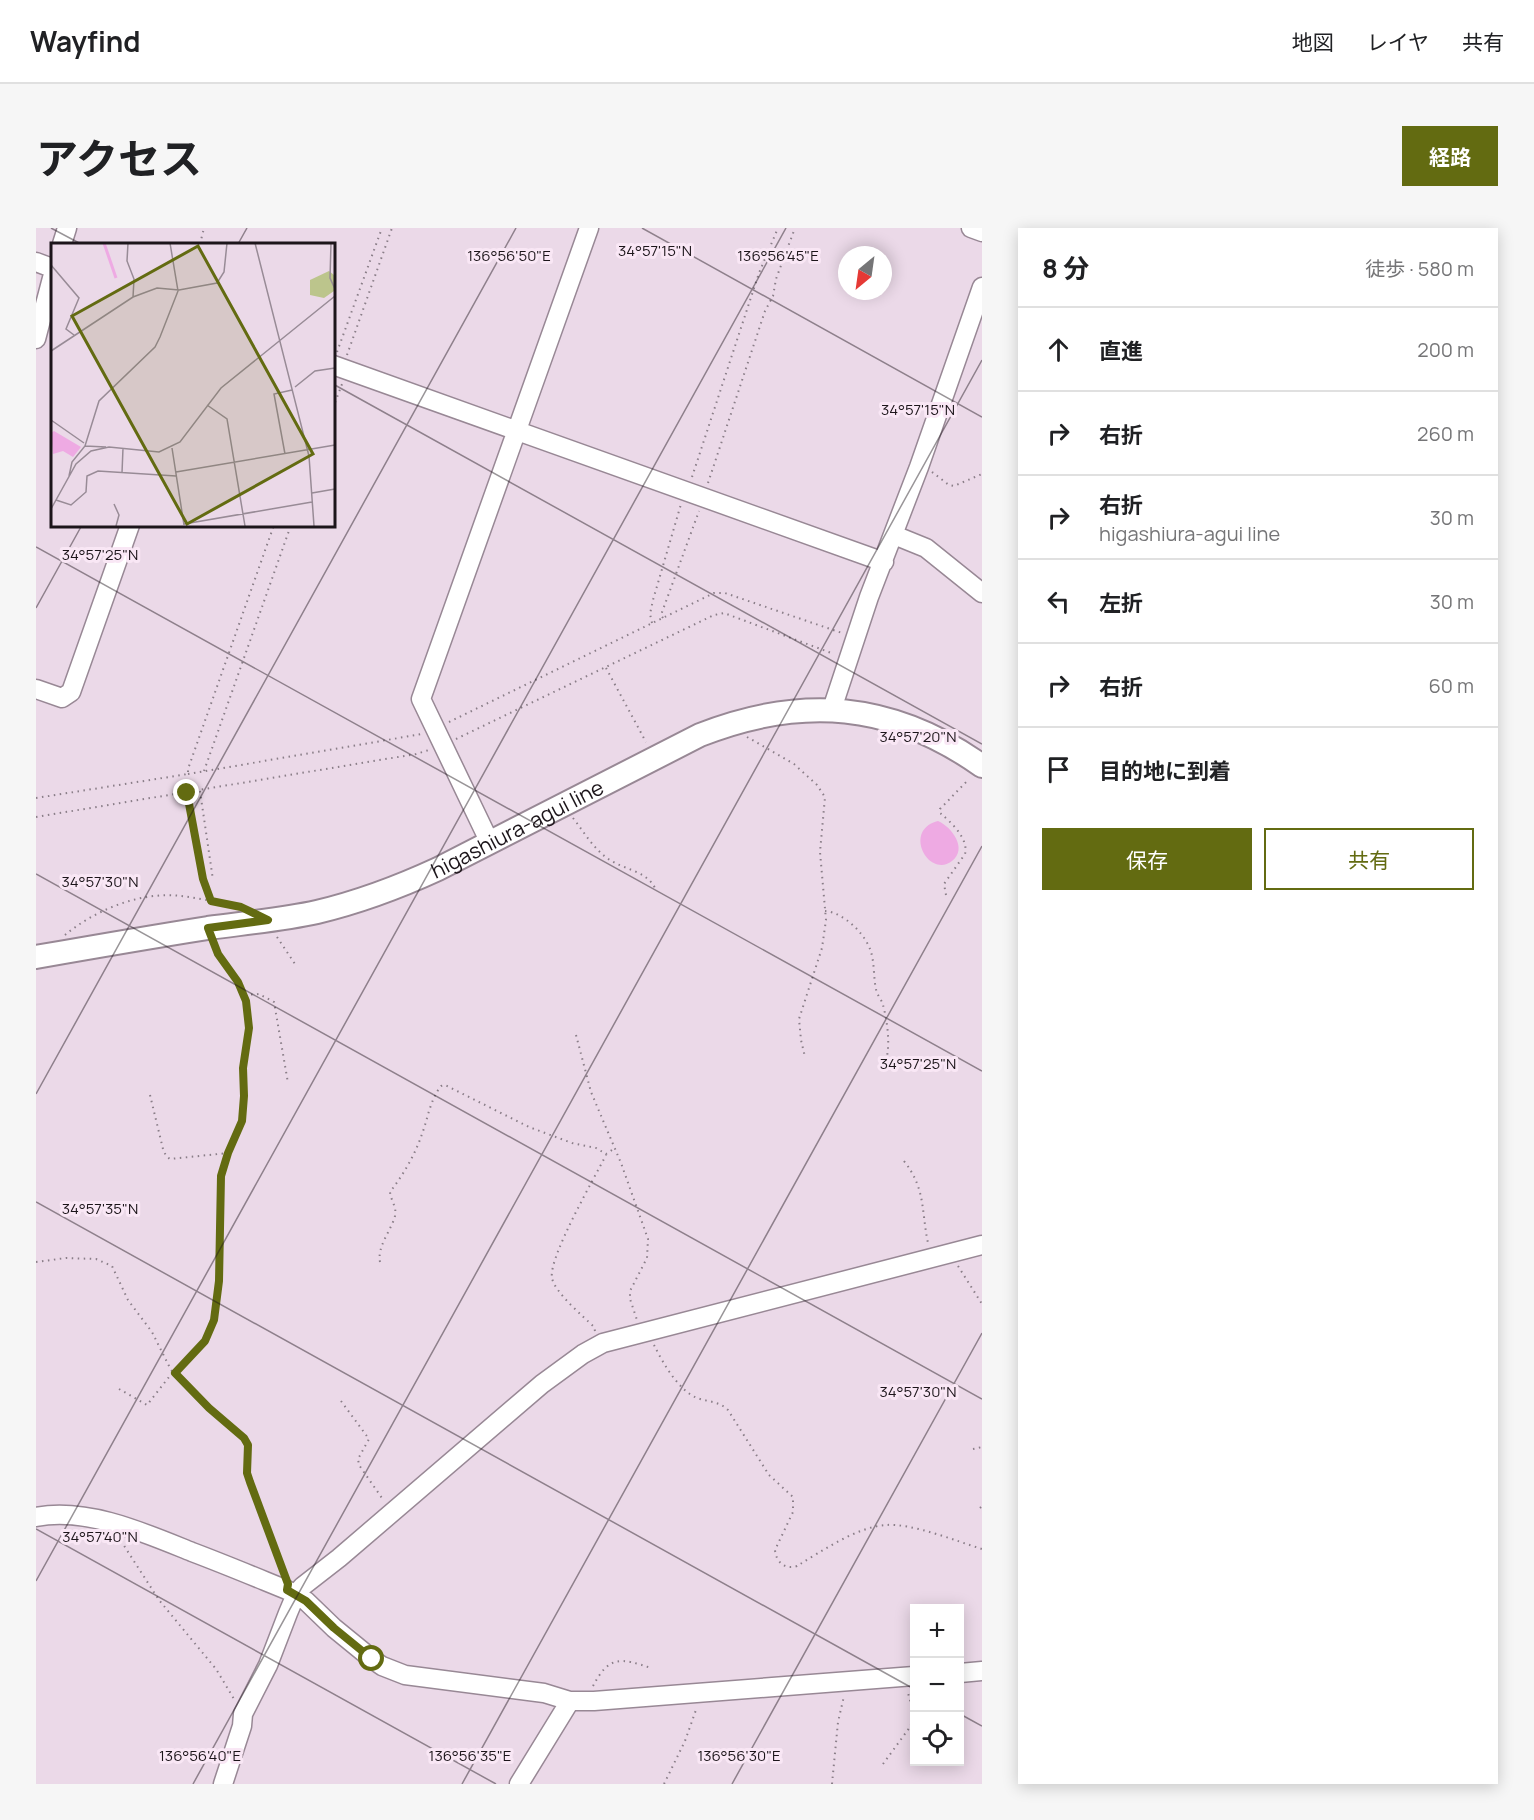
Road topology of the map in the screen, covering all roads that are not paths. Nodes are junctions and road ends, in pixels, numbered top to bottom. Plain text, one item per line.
1 (68, 228) edge
2 (589, 228) edge
3 (971, 228) edge
4 (982, 232) edge
5 (62, 243) edge
6 (36, 262) edge
7 (51, 268) edge
8 (51, 282) edge
9 (982, 287) edge
10 (36, 339) edge
11 (338, 366) edge
12 (518, 431) junction
13 (130, 526) edge
14 (894, 535) junction
15 (884, 562) junction
16 (982, 593) edge
17 (36, 689) edge
18 (832, 709) junction
19 (981, 765) edge
20 (490, 843) junction
21 (36, 957) edge
22 (982, 1245) edge
23 (36, 1517) edge
24 (292, 1592) junction
25 (982, 1671) edge
26 (964, 1673) edge
27 (908, 1677) edge
28 (579, 1701) junction
29 (223, 1784) edge
30 (519, 1784) edge

1 - 5 street
2 - 12 street
3 - 4 street
6 - 7 street
8 - 10 street
9 - 14 street
11 - 12 street
12 - 15 street
12 - 20 street
13 - 17 street
14 - 15 street
14 - 16 street
15 - 18 street
18 - 19 main road, higashiura-agui line
18 - 20 main road, higashiura-agui line
20 - 21 main road, higashiura-agui line
22 - 24 street
23 - 24 street
24 - 28 street
24 - 29 street
25 - 26 street
27 - 28 street
28 - 30 street

